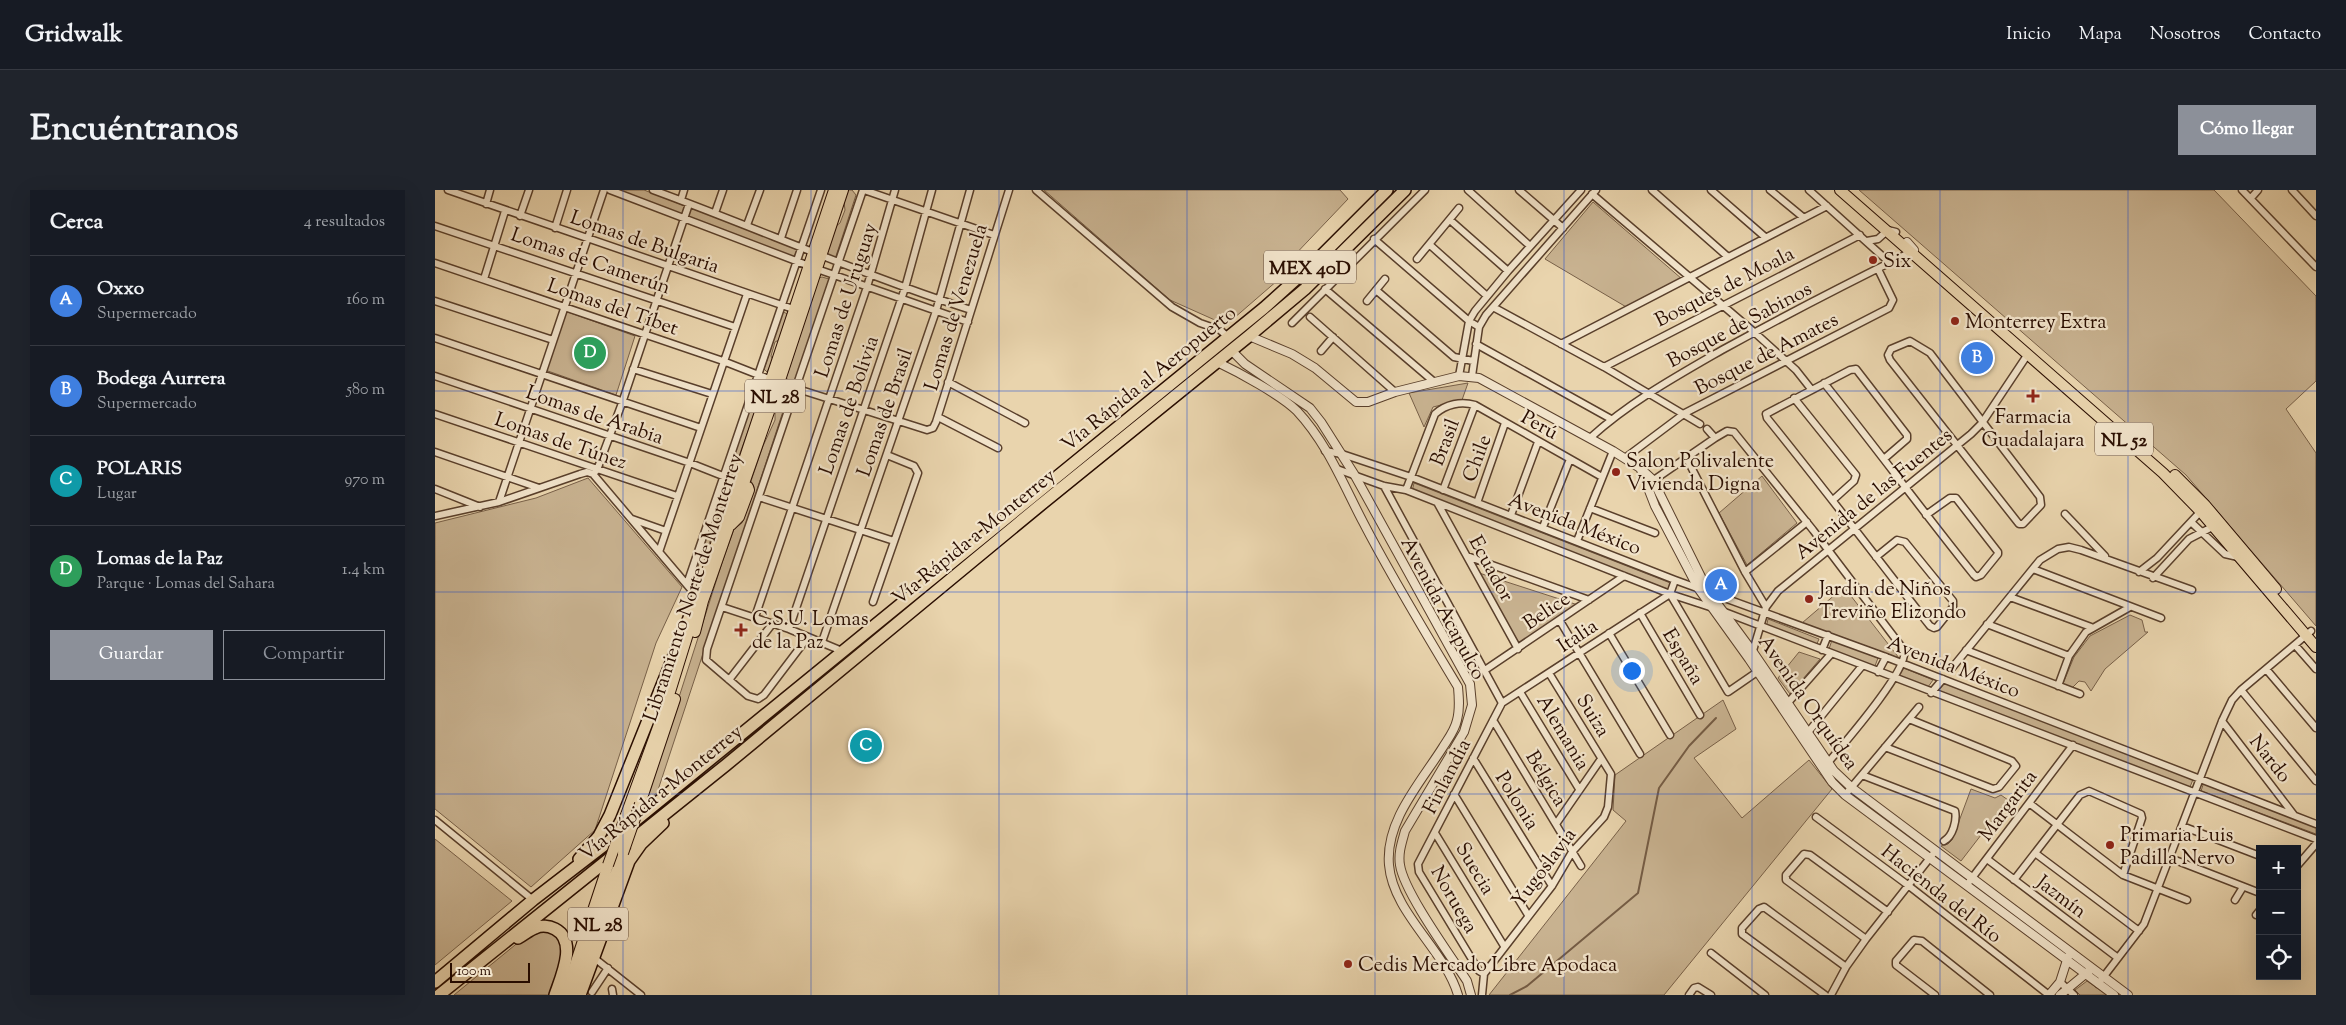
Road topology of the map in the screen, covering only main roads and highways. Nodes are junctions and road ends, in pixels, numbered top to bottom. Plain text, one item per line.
1 (834, 190) edge
2 (843, 190) edge
3 (1387, 190) edge
4 (1405, 190) edge
5 (1840, 190) edge
6 (1848, 190) edge
7 (1891, 231) junction
8 (817, 253) junction
9 (2029, 352) junction
10 (738, 485) junction
11 (2215, 523) junction
12 (700, 599) junction
13 (2311, 635) edge
14 (2316, 647) edge
15 (726, 765) junction
16 (609, 860) junction
17 (567, 875) junction
18 (505, 942) junction
19 (435, 982) edge
20 (588, 992) edge
21 (439, 995) edge
22 (555, 995) edge
23 (565, 995) edge
24 (573, 995) edge

1 - 8 main road
2 - 8 main road, Libramiento Norte de Monterrey / NL 28
3 - 17 highway, Vía Rápida al Aeropuerto / MEX 40D
4 - 15 highway, Vía Rápida a Monterrey / MEX 40D
5 - 7 main road, NL 52
6 - 7 main road
7 - 9 main road, NL 52
7 - 9 main road
8 - 10 main road, Libramiento Norte de Monterrey / NL 28
9 - 11 main road, NL 52
9 - 11 main road
10 - 12 main road
10 - 12 main road, Libramiento Norte de Monterrey / NL 28
11 - 13 main road, NL 52
11 - 13 main road
12 - 16 main road, bridge
12 - 17 highway
12 - 24 main road, Libramiento Norte de Monterrey / NL 28, bridge
13 - 14 main road, NL 52
15 - 16 highway, Vía Rápida a Monterrey / MEX 40D
15 - 20 highway
16 - 18 highway, Vía Rápida a Monterrey / MEX 40D
16 - 23 main road
17 - 19 highway, Vía Rápida al Aeropuerto / MEX 40D
18 - 21 highway, Vía Rápida a Monterrey / MEX 40D
18 - 22 highway

